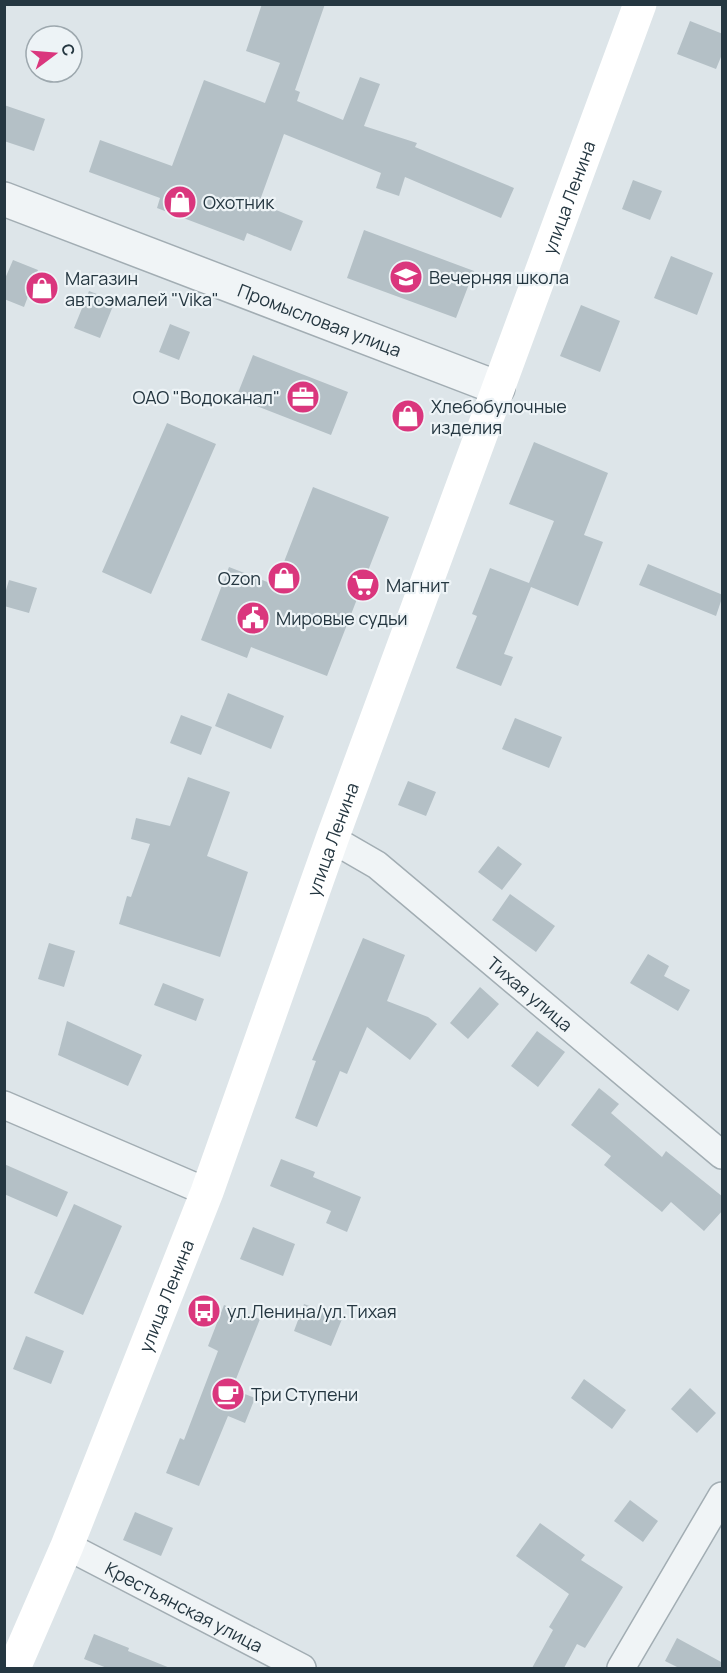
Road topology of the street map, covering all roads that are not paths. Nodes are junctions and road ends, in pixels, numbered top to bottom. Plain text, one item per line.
1 (640, 4) edge
2 (4, 199) edge
3 (498, 388) junction
4 (332, 839) junction
5 (4, 1105) edge
6 (723, 1155) edge
7 (207, 1192) junction
8 (723, 1497) edge
9 (67, 1546) junction
10 (14, 1668) edge
11 (302, 1668) edge
12 (621, 1668) edge

1 - 3 main road, улица Ленина
2 - 3 street, Промысловая улица
3 - 4 main road, улица Ленина
4 - 6 street, Тихая улица
4 - 7 main road, улица Ленина
5 - 7 street
7 - 9 main road, улица Ленина
8 - 12 street
9 - 10 main road, улица Ленина
9 - 11 street, Крестьянская улица

